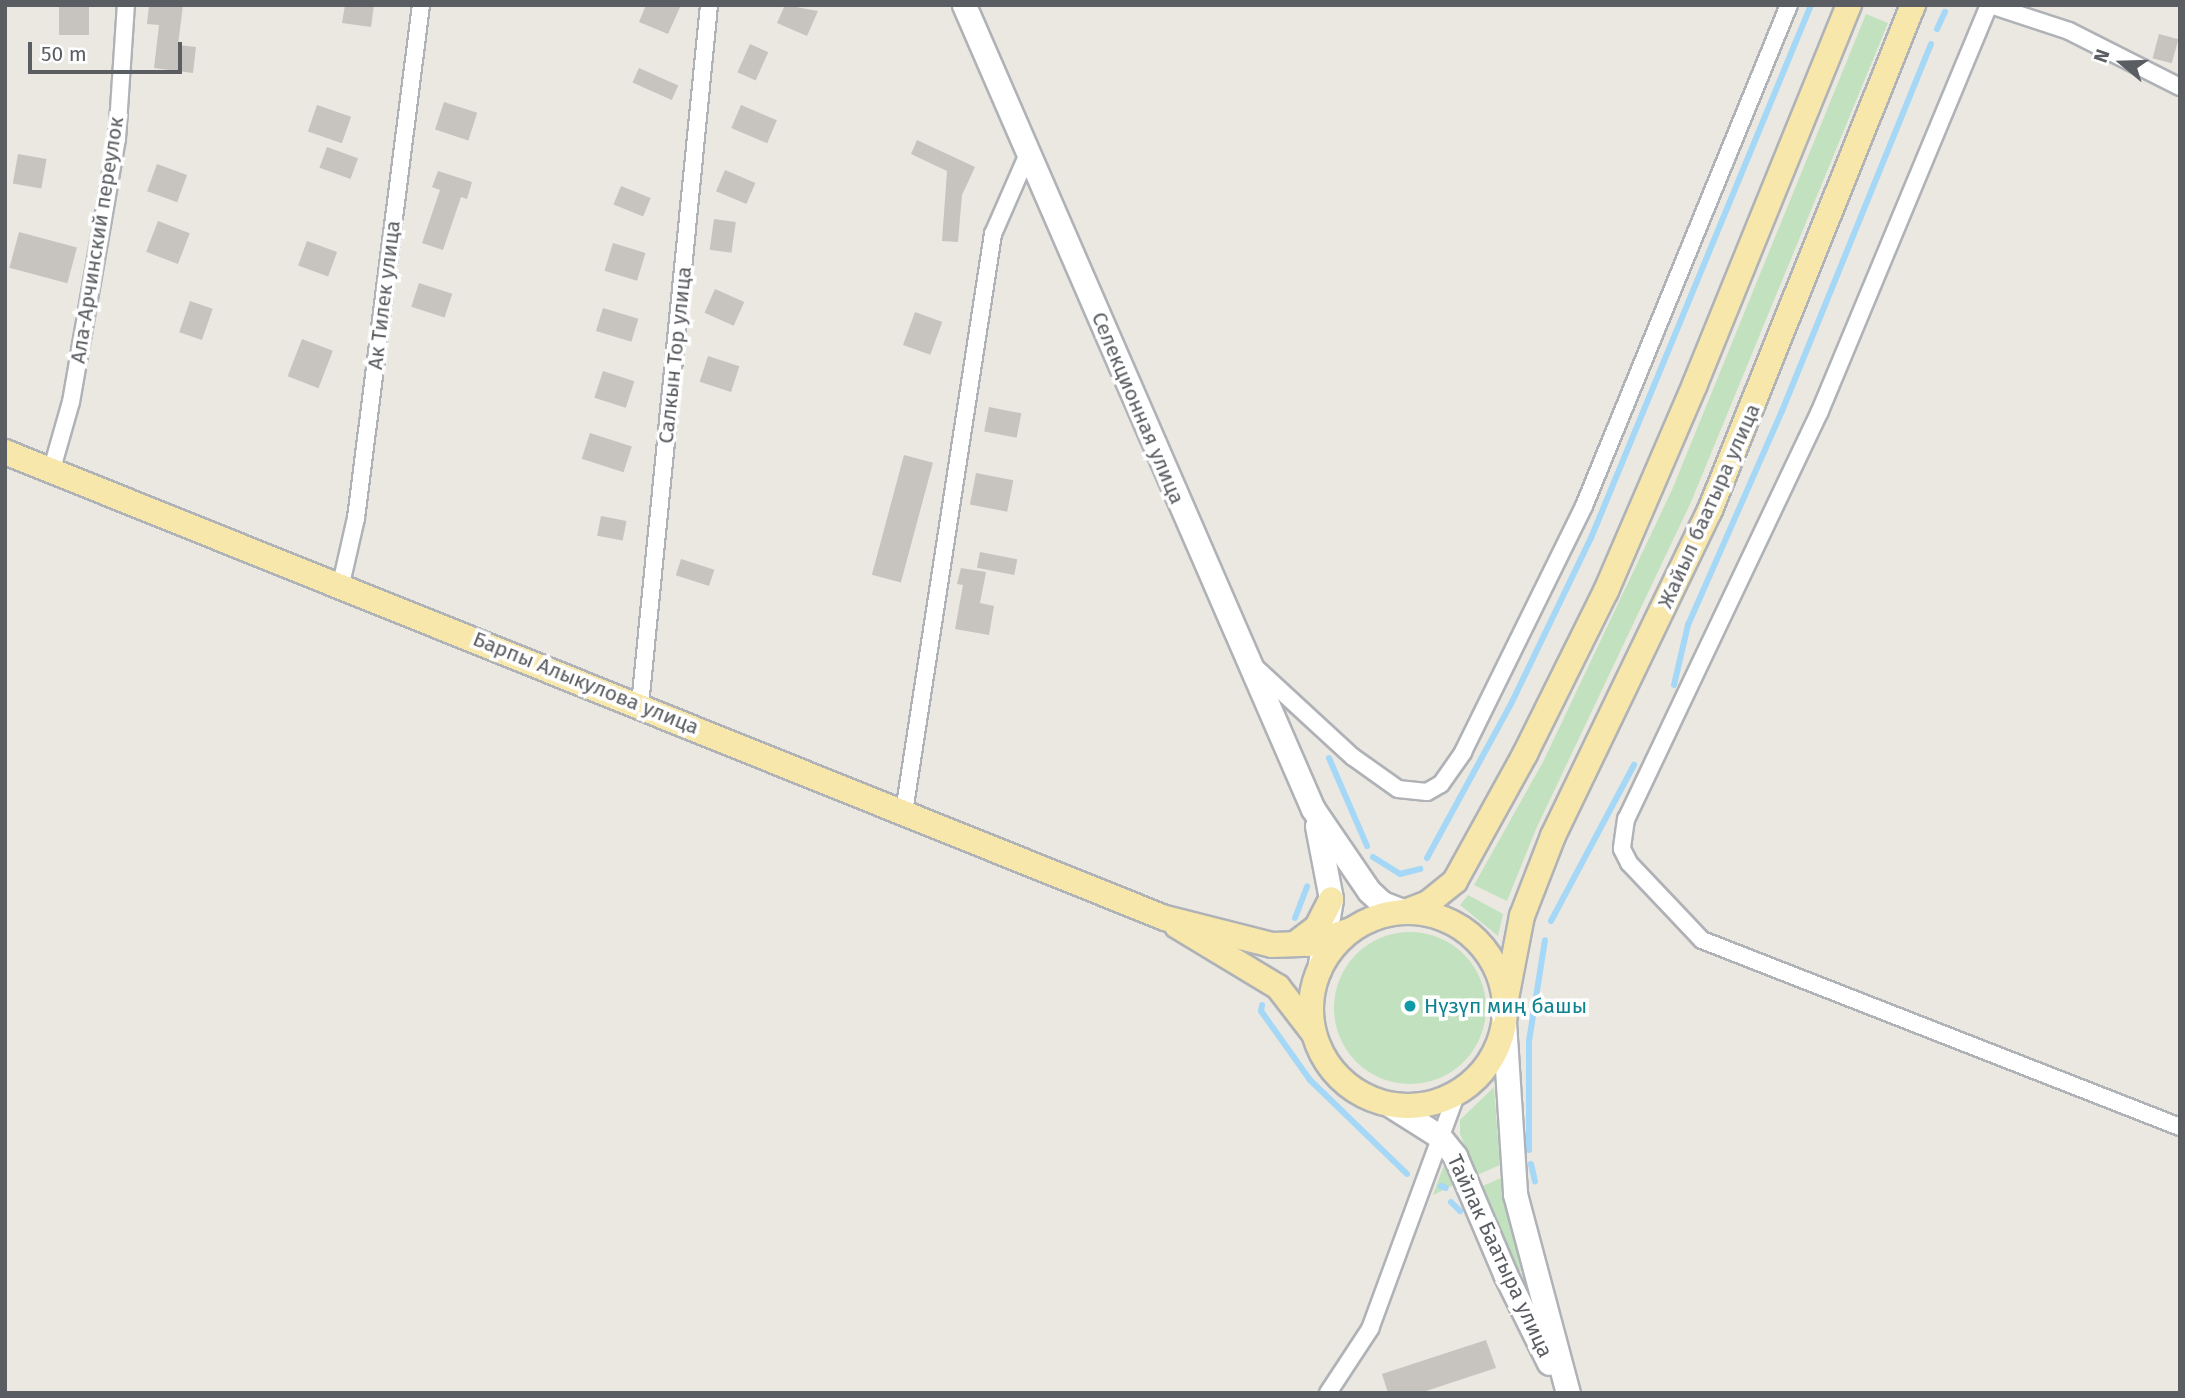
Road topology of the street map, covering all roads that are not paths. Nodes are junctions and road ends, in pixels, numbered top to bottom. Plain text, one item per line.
1 (127, 5) edge
2 (421, 5) edge
3 (709, 5) edge
4 (964, 5) edge
5 (1788, 5) edge
6 (1849, 5) edge
7 (1913, 5) edge
8 (1989, 5) edge
9 (2180, 87) edge
10 (1028, 153) junction
11 (5, 452) edge
12 (51, 472) junction
13 (341, 584) junction
14 (1248, 661) junction
15 (640, 705) junction
16 (1313, 809) junction
17 (904, 811) junction
18 (1331, 899) junction
19 (1405, 912) junction
20 (1165, 918) junction
21 (1350, 930) junction
22 (1326, 940) junction
23 (1291, 946) junction
24 (1319, 970) junction
25 (1504, 1013) junction
26 (1315, 1038) junction
27 (1458, 1093) junction
28 (1390, 1105) junction
29 (2180, 1127) edge
30 (1439, 1136) junction
31 (1328, 1393) edge
32 (1566, 1393) edge

1 - 12 street, Ала-Арчинский переулок
2 - 13 street, Ак Тилек улица
3 - 15 street, Салкын Тор улица
4 - 10 street, Селекционная улица
5 - 14 street
6 - 19 main road
7 - 25 main road, Жайыл баатыра улица
8 - 9 street
8 - 29 street
10 - 14 street, Селекционная улица
10 - 17 street
11 - 12 main road, Барпы Алыкулова улица
12 - 13 main road, Барпы Алыкулова улица
13 - 15 main road, Барпы Алыкулова улица
14 - 16 street, Селекционная улица
15 - 17 main road, Барпы Алыкулова улица
16 - 18 street, Селекционная улица
16 - 19 street, Селекционная улица
17 - 20 main road, Барпы Алыкулова улица
18 - 22 street, Селекционная улица
18 - 23 main road
19 - 21 main road
19 - 25 main road
20 - 23 main road, Барпы Алыкулова улица
20 - 26 main road, Барпы Алыкулова улица
21 - 22 main road, Барпы Алыкулова улица
21 - 24 main road
22 - 23 main road, Барпы Алыкулова улица
22 - 24 street, Селекционная улица
24 - 26 main road
25 - 27 main road
25 - 32 street, Тайлак Баатыра улица
26 - 28 main road
27 - 28 main road
27 - 30 street
28 - 30 street, Тайлак Баатыра улица
30 - 31 street
30 - 32 street, Тайлак Баатыра улица

